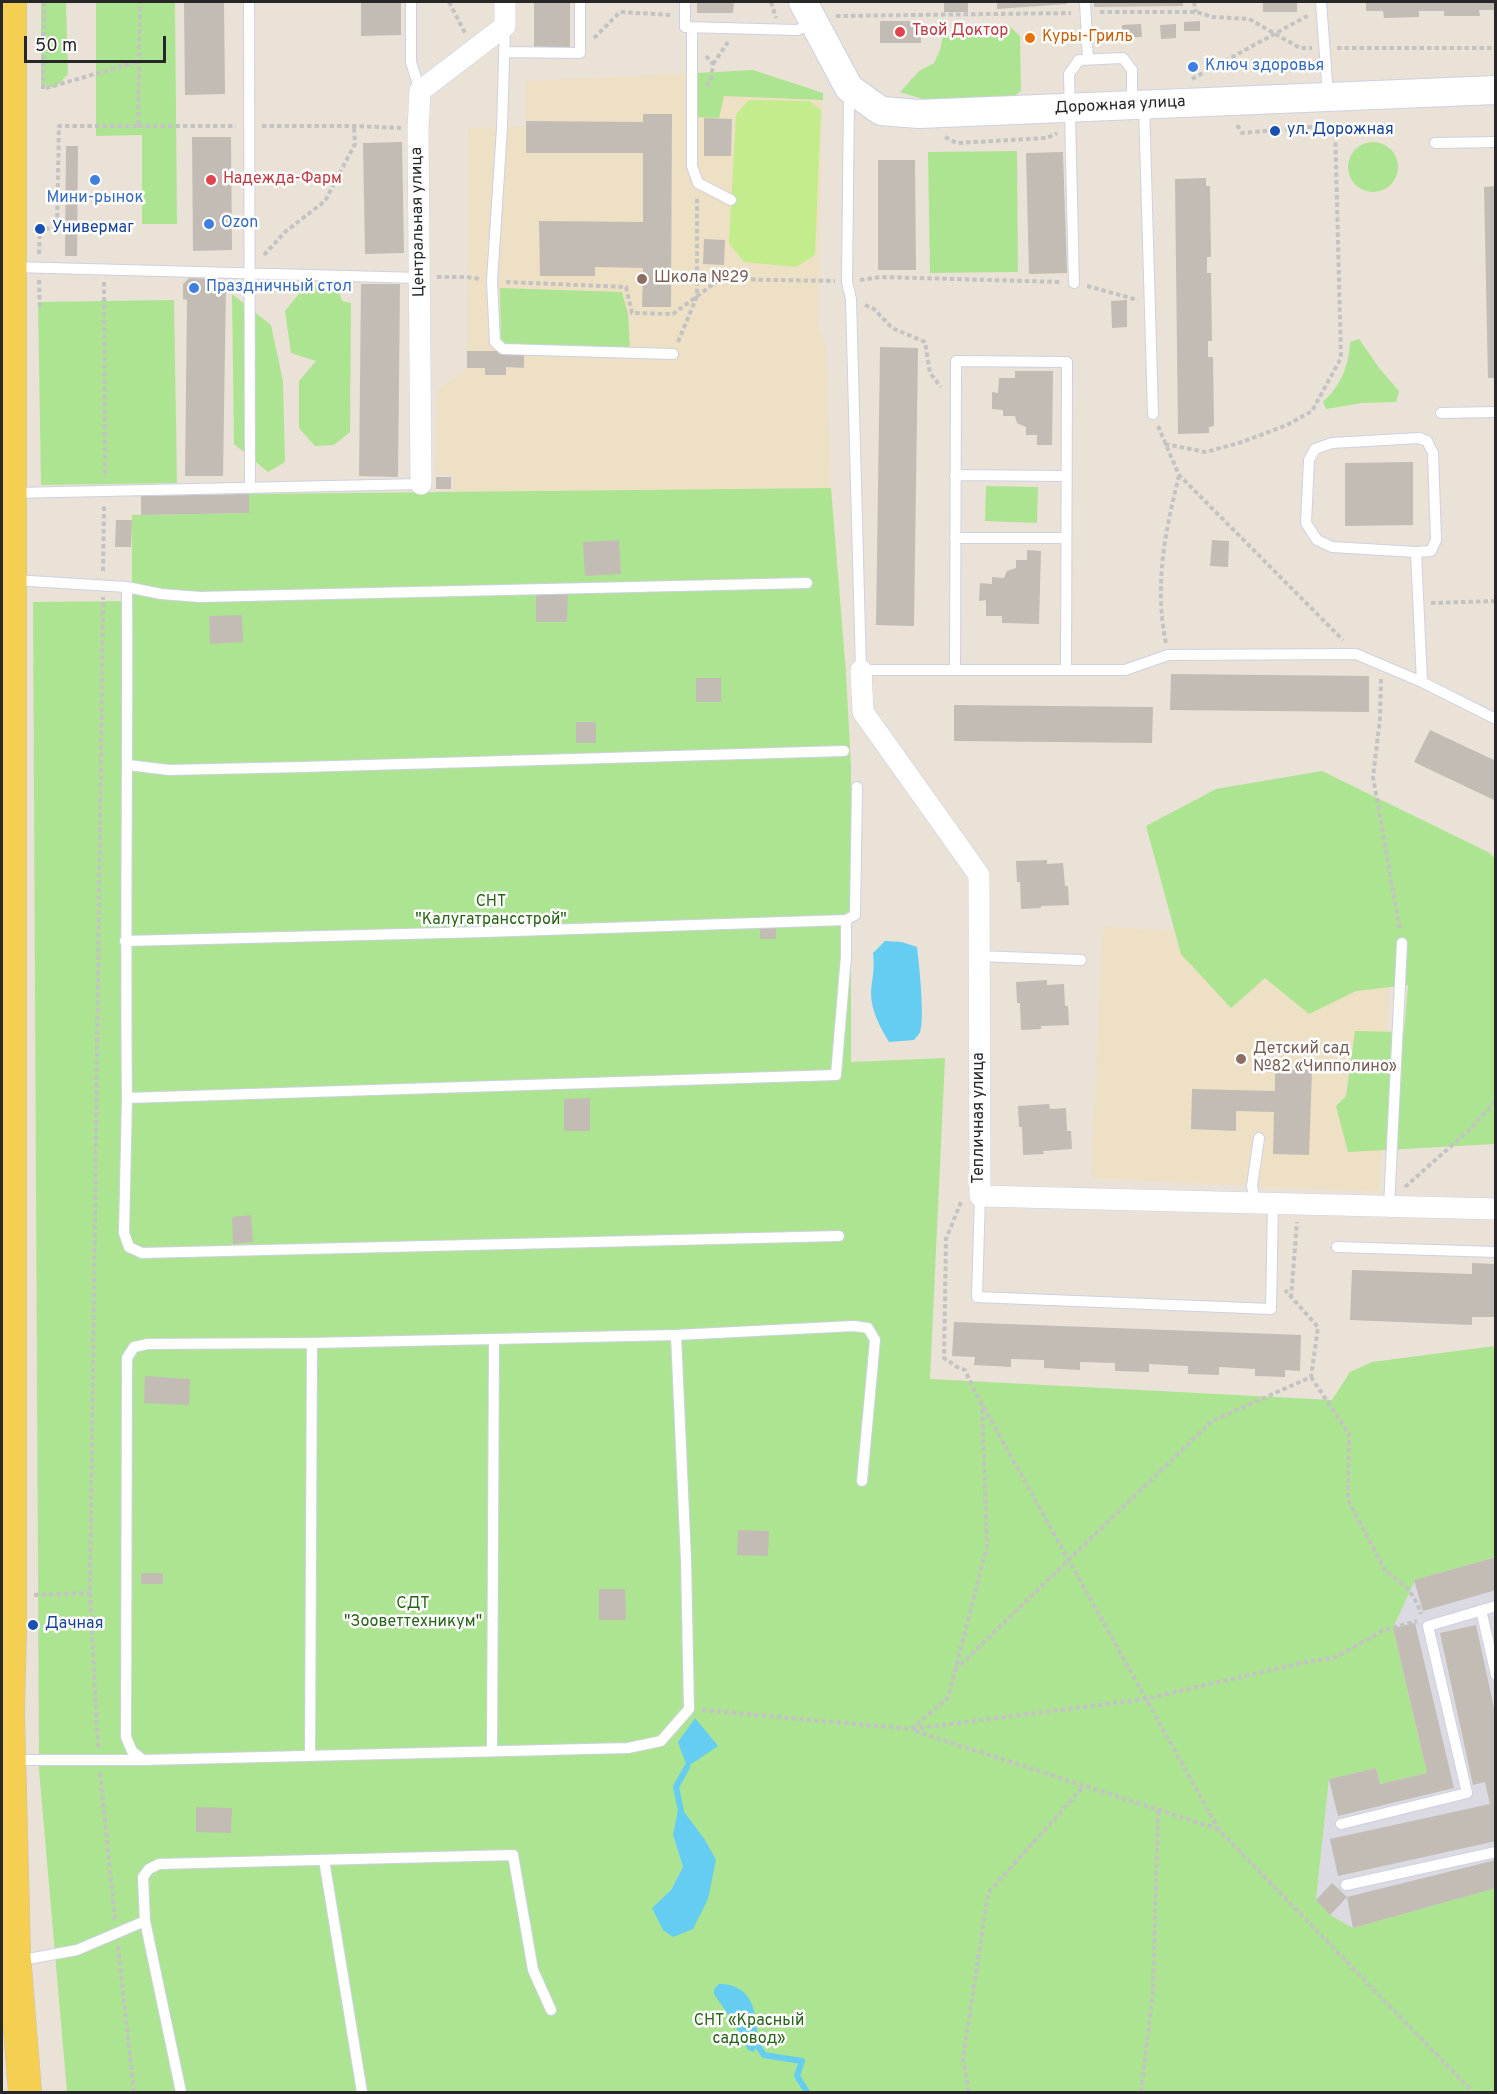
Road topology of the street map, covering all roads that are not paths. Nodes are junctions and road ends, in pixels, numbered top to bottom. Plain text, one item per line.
1 (10, 2) edge
2 (249, 2) edge
3 (411, 2) edge
4 (505, 2) edge
5 (580, 2) edge
6 (684, 2) edge
7 (1321, 5) edge
8 (1085, 7) edge
9 (809, 12) edge
10 (505, 26) junction
11 (692, 27) junction
12 (504, 52) junction
13 (1088, 59) junction
14 (849, 88) junction
15 (1496, 90) edge
16 (420, 91) junction
17 (1328, 98) junction
18 (1138, 105) junction
19 (1069, 108) junction
20 (1496, 142) edge
21 (1435, 143) dead end
22 (731, 200) dead end
23 (25, 268) junction
24 (250, 272) junction
25 (420, 278) junction
26 (1074, 283) road end
27 (673, 354) road end
28 (1496, 412) edge
29 (1441, 413) dead end
30 (1153, 414) road end
31 (955, 475) junction
32 (1066, 476) junction
33 (421, 483) joint
34 (250, 487) junction
35 (10, 493) junction
36 (955, 538) junction
37 (1066, 538) junction
38 (1416, 552) junction
39 (6, 580) edge
40 (807, 583) dead end
41 (127, 587) junction
42 (955, 669) junction
43 (861, 670) junction
44 (1066, 670) junction
45 (1422, 682) junction
46 (1496, 719) edge
47 (844, 751) dead end
48 (128, 765) junction
49 (4, 771) edge
50 (857, 787) dead end
51 (846, 920) junction
52 (125, 941) junction
53 (1402, 943) road end
54 (979, 956) junction
55 (1081, 960) dead end
56 (127, 1098) junction
57 (1259, 1138) dead end
58 (980, 1189) junction
59 (1264, 1202) junction
60 (1389, 1206) junction
61 (1496, 1209) edge
62 (839, 1236) dead end
63 (1337, 1247) dead end
64 (1496, 1252) edge
65 (5, 1290) edge
66 (676, 1335) junction
67 (494, 1339) junction
68 (312, 1343) junction
69 (862, 1481) dead end
70 (5, 1555) edge
71 (1496, 1606) edge
72 (1481, 1610) junction
73 (1496, 1675) edge
74 (5, 1713) edge
75 (492, 1751) junction
76 (310, 1755) junction
77 (9, 1760) junction
78 (142, 1760) junction
79 (1341, 1824) dead end
80 (1496, 1852) edge
81 (324, 1860) junction
82 (1346, 1885) dead end
83 (146, 1921) junction
84 (14, 1962) junction
85 (551, 2010) dead end
86 (24, 2092) edge
87 (181, 2092) edge
88 (362, 2092) edge

1 - 23 main road
2 - 24 lane
3 - 16 lane
4 - 10 street
5 - 12 lane
6 - 11 lane
7 - 17 lane
8 - 13 lane
9 - 11 lane
9 - 14 street, Дорожная улица
10 - 12 lane
10 - 16 street
11 - 22 lane
12 - 27 lane
13 - 18 lane
13 - 19 lane
14 - 19 street, Дорожная улица
14 - 43 lane
15 - 17 street, Дорожная улица
16 - 25 street, Центральная улица
17 - 18 street, Дорожная улица
18 - 19 street, Дорожная улица
18 - 30 lane
19 - 26 lane
20 - 21 lane
23 - 24 lane
23 - 35 main road
24 - 25 lane
24 - 34 lane
25 - 33 street, Центральная улица
28 - 29 lane
31 - 32 lane
31 - 32 lane
31 - 36 lane
32 - 37 lane
33 - 34 lane
34 - 35 lane
35 - 39 main road
36 - 37 lane
36 - 42 lane
37 - 44 lane
38 - 38 lane
38 - 45 lane
39 - 41 lane
39 - 49 main road
40 - 41 lane
41 - 48 lane
42 - 43 lane
42 - 44 lane
43 - 54 street, Тепличная улица
44 - 45 lane
45 - 46 lane
47 - 48 lane
48 - 52 lane
49 - 65 main road
50 - 51 lane
51 - 52 lane
51 - 56 lane
52 - 56 lane
53 - 60 lane
54 - 55 lane
54 - 58 street, Тепличная улица
56 - 62 lane
57 - 59 lane
58 - 59 street, Тепличная улица
58 - 59 lane
59 - 60 street, Тепличная улица
60 - 61 street, Тепличная улица
63 - 64 lane
65 - 70 main road
66 - 67 lane
66 - 69 lane
66 - 75 lane
67 - 68 lane
67 - 75 lane
68 - 76 lane
68 - 78 lane
70 - 74 main road
71 - 72 lane
72 - 73 lane
72 - 79 lane
74 - 77 main road
75 - 76 lane
76 - 78 lane
77 - 78 lane
77 - 84 main road
80 - 82 lane
81 - 83 lane
81 - 85 lane
81 - 88 lane
83 - 84 lane
83 - 87 lane
84 - 86 main road

